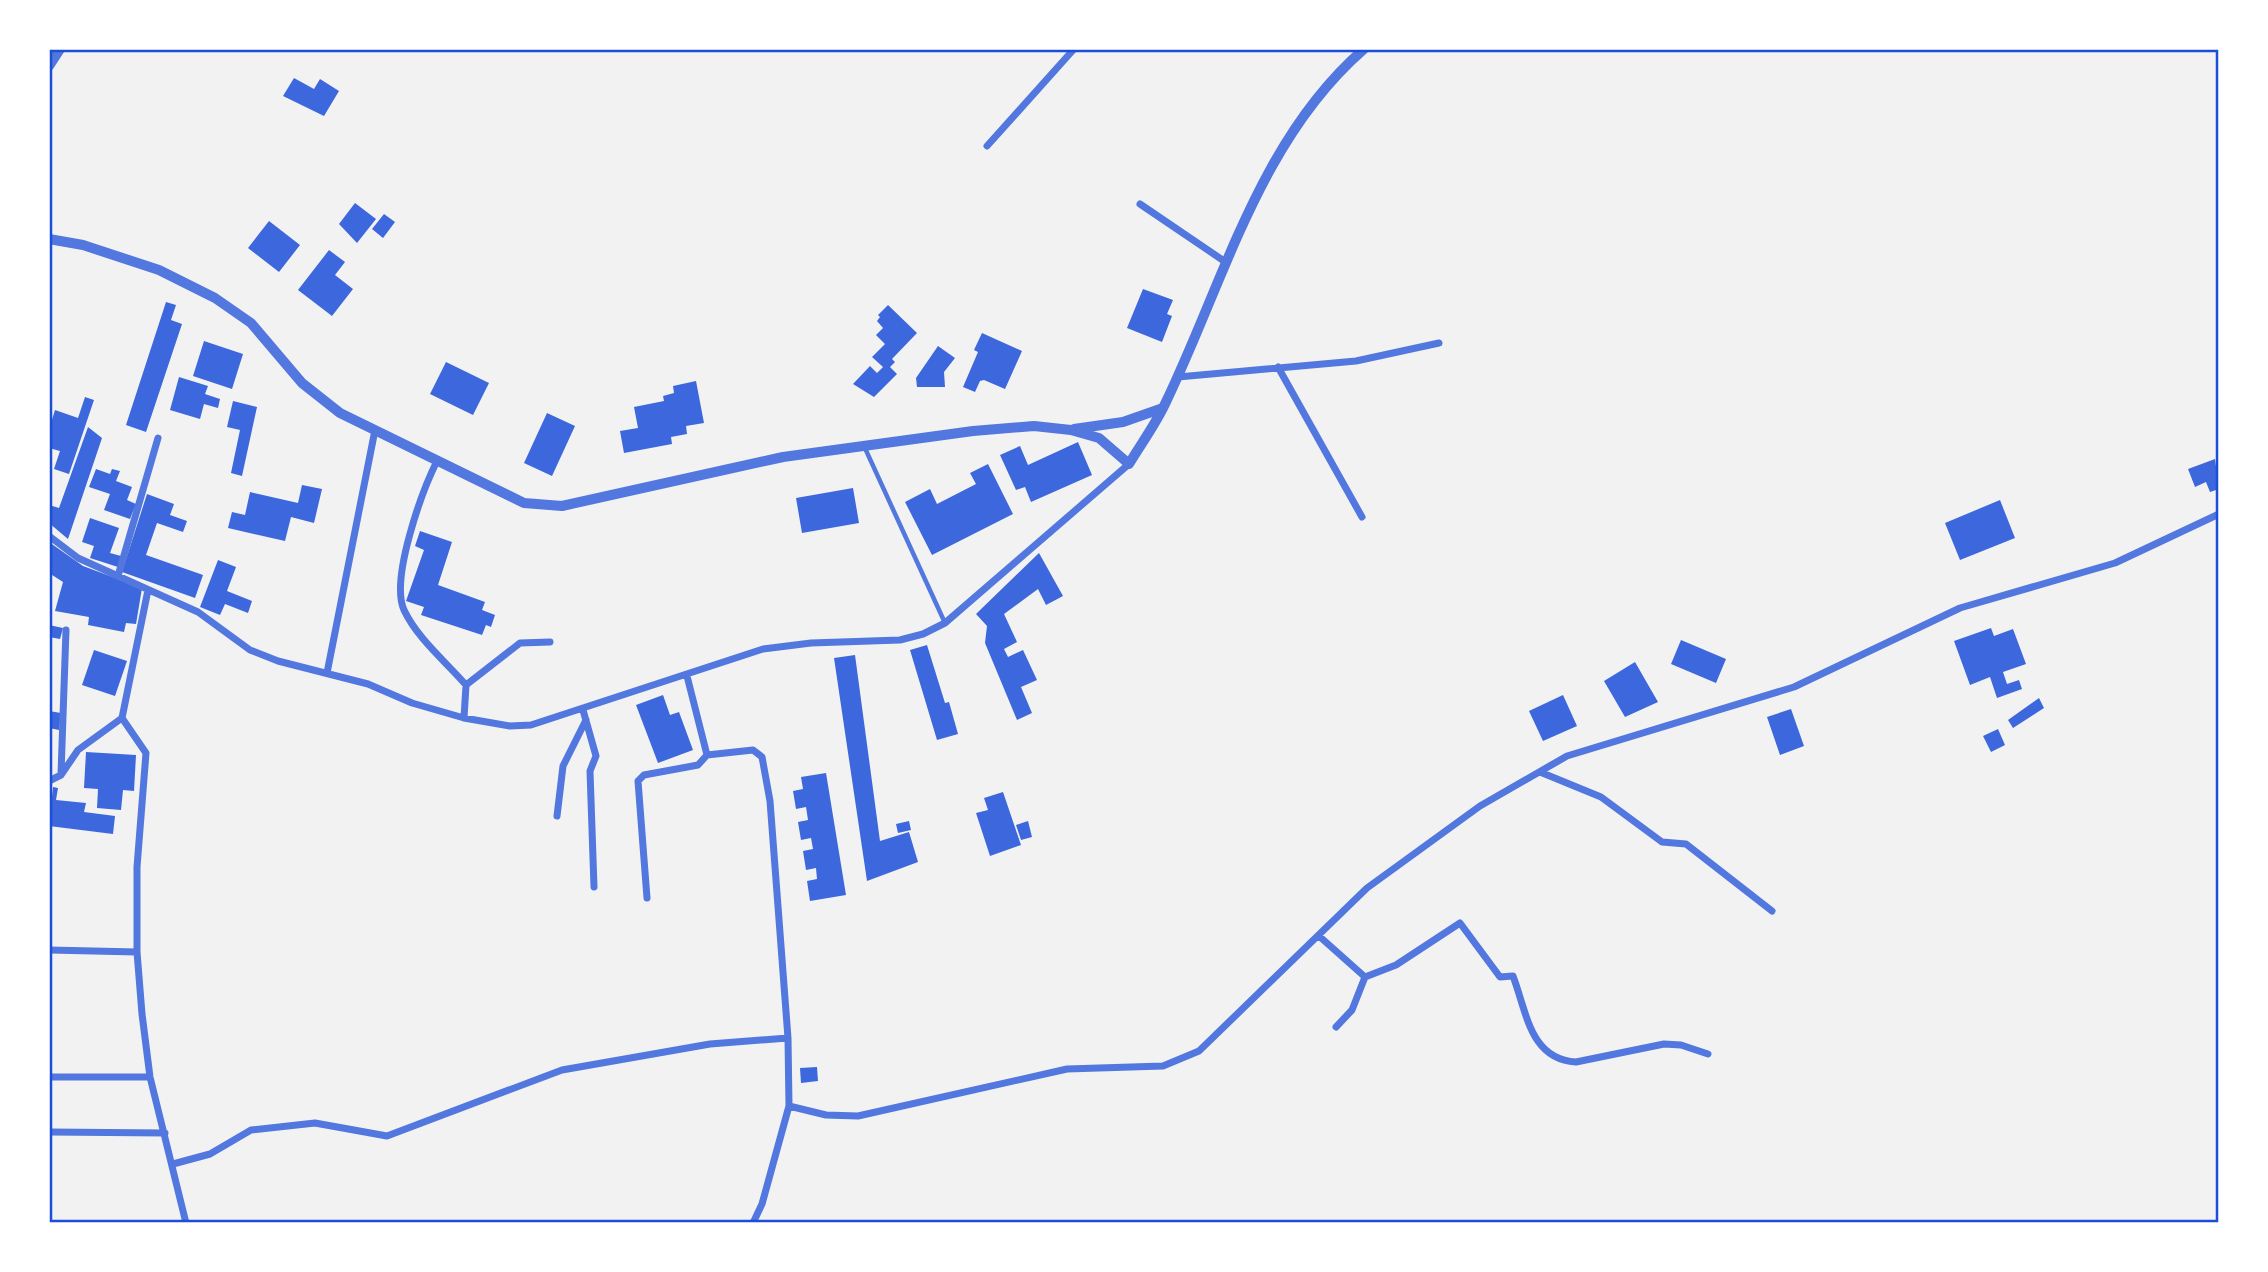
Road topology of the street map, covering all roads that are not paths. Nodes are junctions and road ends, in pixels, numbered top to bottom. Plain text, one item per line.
1 (60, 49) edge
2 (1074, 49) edge
3 (1364, 49) edge
4 (49, 66) edge
5 (987, 146) dead end
6 (1140, 204) dead end
7 (49, 239) edge
8 (1227, 263) junction
9 (1439, 343) dead end
10 (1278, 366) junction
11 (1178, 377) junction
12 (1163, 408) junction
13 (375, 430) junction
14 (1071, 430) junction
15 (158, 438) dead end
16 (864, 446) junction
17 (437, 461) junction
18 (1129, 464) junction
19 (2219, 514) edge
20 (1362, 517) dead end
21 (49, 536) edge
22 (118, 576) junction
23 (148, 590) junction
24 (945, 624) junction
25 (66, 630) dead end
26 (550, 642) dead end
27 (327, 673) junction
28 (687, 676) junction
29 (466, 685) junction
30 (583, 710) junction
31 (122, 718) junction
32 (464, 718) junction
33 (586, 720) junction
34 (707, 755) junction
35 (1540, 772) junction
36 (61, 775) junction
37 (49, 781) edge
38 (557, 816) dead end
39 (594, 887) dead end
40 (647, 898) dead end
41 (1772, 911) dead end
42 (1319, 936) junction
43 (49, 950) edge
44 (137, 952) junction
45 (1365, 978) junction
46 (1336, 1027) dead end
47 (788, 1038) junction
48 (1708, 1054) dead end
49 (49, 1077) edge
50 (150, 1077) junction
51 (789, 1106) junction
52 (49, 1132) edge
53 (165, 1133) junction
54 (173, 1164) junction
55 (186, 1223) edge
56 (753, 1223) edge

1 - 4 street
2 - 5 street
3 - 8 street
6 - 8 street
7 - 13 street
8 - 11 street
9 - 10 street
10 - 11 street
10 - 20 street
11 - 12 street
12 - 14 street
12 - 18 street
13 - 17 street
13 - 27 street
14 - 16 street
14 - 18 street
15 - 22 street
16 - 17 street
16 - 24 lane
17 - 29 street
18 - 24 street
19 - 35 street
21 - 22 street
22 - 23 street
23 - 27 street
23 - 31 street
24 - 28 street
25 - 36 street
26 - 29 street
27 - 32 street
28 - 30 street
28 - 34 street
29 - 32 street
30 - 32 street
30 - 33 street
31 - 36 street
31 - 44 street
33 - 38 street
33 - 39 street
34 - 40 street
34 - 47 street
35 - 41 street
35 - 42 street
36 - 37 street
42 - 45 street
42 - 51 street
43 - 44 street
44 - 50 street
45 - 46 street
45 - 48 street
47 - 51 street
47 - 54 street
49 - 50 street
50 - 53 street
51 - 56 street
52 - 53 street
53 - 54 street
54 - 55 street

